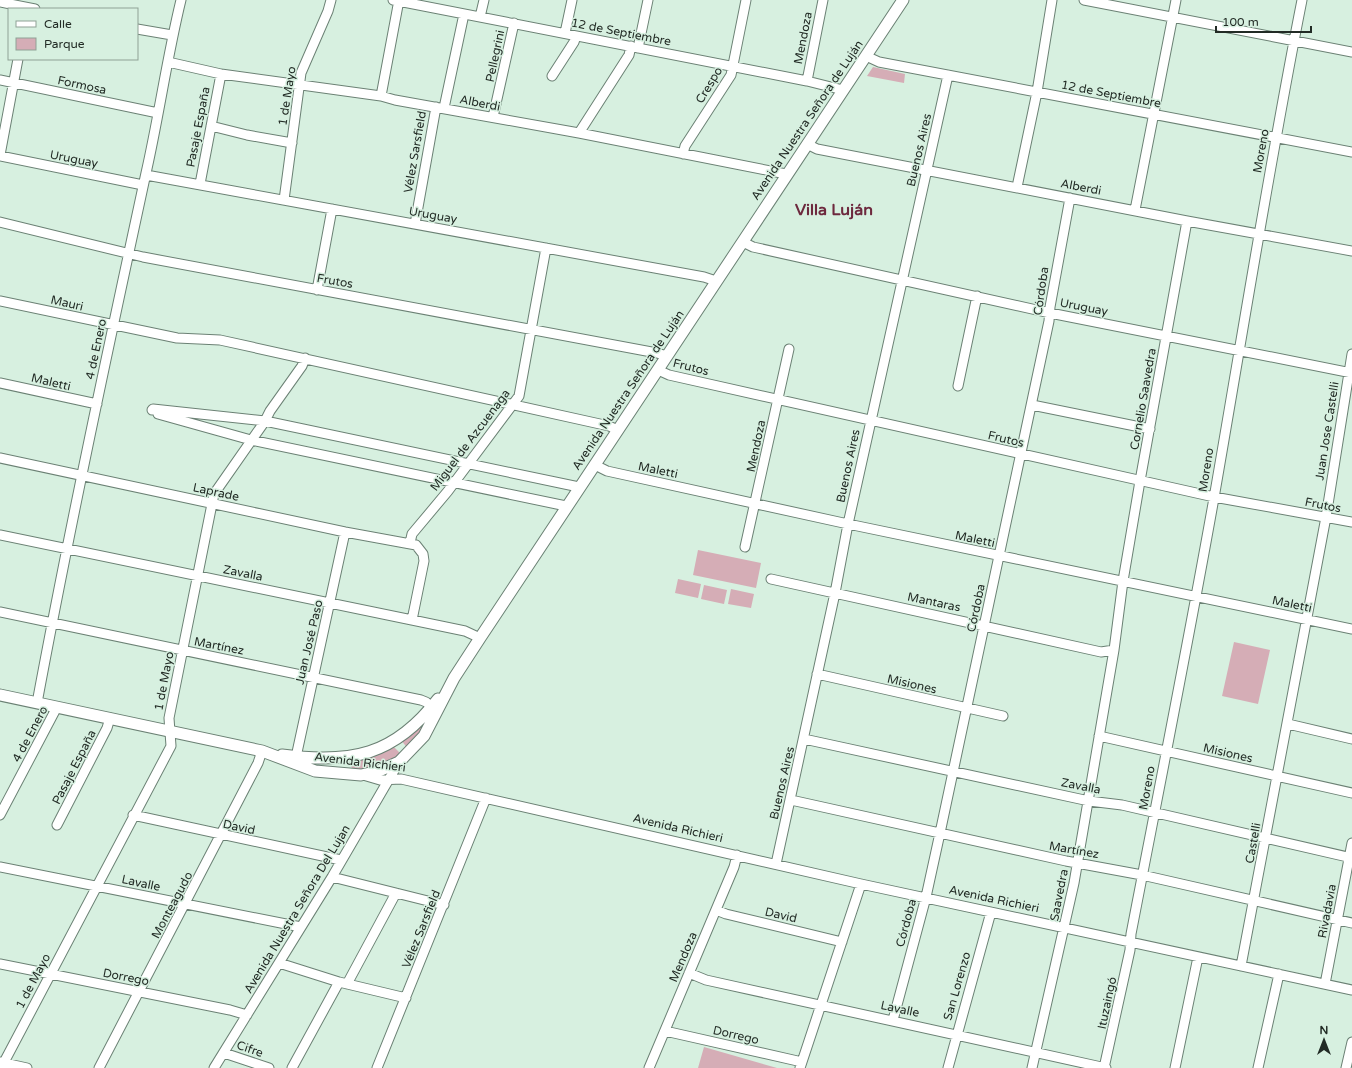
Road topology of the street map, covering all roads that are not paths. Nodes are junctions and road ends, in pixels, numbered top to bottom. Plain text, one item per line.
1 (180, 0) edge
2 (332, 0) edge
3 (397, 0) edge
4 (484, 0) edge
5 (572, 0) edge
6 (648, 0) edge
7 (746, 0) edge
8 (823, 0) edge
9 (903, 0) edge
10 (1052, 0) edge
11 (1084, 0) edge
12 (1176, 0) edge
13 (1302, 0) edge
14 (0, 2) edge
15 (30, 6) edge
16 (464, 14) junction
17 (480, 17) junction
18 (1172, 18) junction
19 (514, 23) junction
20 (138, 29) edge
21 (565, 33) junction
22 (172, 35) junction
23 (576, 36) junction
24 (1294, 41) junction
25 (635, 47) junction
26 (1352, 52) edge
27 (866, 56) junction
28 (18, 60) edge
29 (168, 62) junction
30 (734, 67) junction
31 (221, 74) junction
32 (948, 75) junction
33 (552, 76) dead end
34 (0, 80) edge
35 (807, 81) junction
36 (14, 83) junction
37 (299, 84) junction
38 (843, 90) junction
39 (1036, 92) junction
40 (381, 96) junction
41 (440, 108) junction
42 (158, 113) junction
43 (1154, 114) junction
44 (493, 117) junction
45 (211, 126) junction
46 (579, 134) junction
47 (1276, 137) junction
48 (292, 143) junction
49 (806, 144) junction
50 (1352, 152) edge
51 (683, 154) junction
52 (0, 155) edge
53 (926, 170) junction
54 (786, 174) junction
55 (146, 175) junction
56 (200, 184) junction
57 (143, 185) junction
58 (1017, 187) junction
59 (1070, 198) junction
60 (284, 200) junction
61 (332, 209) junction
62 (1135, 210) junction
63 (1187, 221) junction
64 (0, 222) edge
65 (415, 224) junction
66 (1259, 233) junction
67 (743, 242) junction
68 (546, 248) junction
69 (1352, 251) edge
70 (128, 254) junction
71 (903, 279) junction
72 (716, 281) junction
73 (317, 290) junction
74 (977, 296) junction
75 (0, 300) edge
76 (1050, 313) junction
77 (114, 324) junction
78 (532, 329) junction
79 (1166, 336) junction
80 (788, 349) dead end
81 (1238, 350) junction
82 (1352, 354) edge
83 (667, 356) junction
84 (305, 358) junction
85 (658, 370) junction
86 (1350, 373) edge
87 (0, 383) edge
88 (958, 386) dead end
89 (778, 400) junction
90 (96, 404) junction
91 (515, 404) junction
92 (1032, 405) junction
93 (871, 419) junction
94 (265, 422) junction
95 (1150, 429) junction
96 (618, 430) junction
97 (251, 440) junction
98 (1021, 455) junction
99 (0, 458) edge
100 (469, 464) junction
101 (595, 465) junction
102 (82, 476) junction
103 (1140, 481) junction
104 (454, 483) junction
105 (579, 487) junction
106 (1214, 497) junction
107 (756, 503) junction
108 (213, 504) junction
109 (566, 506) junction
110 (1326, 517) junction
111 (1352, 522) edge
112 (848, 524) junction
113 (345, 532) junction
114 (0, 535) edge
115 (410, 543) junction
116 (745, 547) dead end
117 (68, 549) junction
118 (1000, 556) junction
119 (198, 577) junction
120 (771, 579) dead end
121 (1123, 582) junction
122 (835, 593) junction
123 (1196, 597) junction
124 (330, 603) junction
125 (0, 612) edge
126 (412, 620) junction
127 (1306, 620) junction
128 (52, 623) junction
129 (984, 626) junction
130 (1352, 629) edge
131 (480, 638) junction
132 (1114, 650) junction
133 (182, 651) junction
134 (817, 674) junction
135 (313, 676) junction
136 (454, 678) junction
137 (0, 695) edge
138 (38, 703) junction
139 (57, 707) junction
140 (432, 707) junction
141 (967, 708) junction
142 (1003, 716) dead end
143 (110, 718) junction
144 (1288, 724) junction
145 (170, 731) junction
146 (1100, 736) junction
147 (1352, 738) edge
148 (804, 739) junction
149 (393, 742) junction
150 (1166, 750) junction
151 (264, 752) junction
152 (296, 757) junction
153 (348, 758) junction
154 (401, 760) junction
155 (954, 772) junction
156 (348, 775) junction
157 (361, 775) junction
158 (1277, 777) junction
159 (388, 780) junction
160 (1352, 793) edge
161 (486, 798) junction
162 (791, 800) junction
163 (1089, 801) junction
164 (1154, 813) junction
165 (0, 815) edge
166 (133, 815) junction
167 (57, 825) dead end
168 (940, 833) junction
169 (222, 835) junction
170 (1266, 838) junction
171 (1352, 843) edge
172 (737, 855) junction
173 (1351, 858) edge
174 (341, 860) junction
175 (1077, 863) junction
176 (776, 864) junction
177 (0, 867) edge
178 (1142, 875) junction
179 (332, 877) junction
180 (861, 884) junction
181 (96, 886) junction
182 (396, 893) junction
183 (926, 897) junction
184 (1254, 901) junction
185 (186, 905) junction
186 (444, 905) junction
187 (716, 910) junction
188 (991, 912) junction
189 (1338, 920) junction
190 (1352, 923) edge
191 (301, 927) junction
192 (1065, 928) junction
193 (842, 942) junction
194 (1131, 943) junction
195 (1198, 957) junction
196 (279, 963) junction
197 (0, 964) edge
198 (1241, 966) junction
199 (689, 973) junction
200 (1279, 974) junction
201 (50, 975) junction
202 (343, 983) junction
203 (1325, 984) junction
204 (1352, 990) edge
205 (139, 992) junction
206 (406, 998) junction
207 (821, 1004) junction
208 (247, 1016) junction
209 (893, 1020) junction
210 (665, 1031) junction
211 (957, 1034) junction
212 (1352, 1042) edge
213 (1036, 1052) junction
214 (224, 1053) junction
215 (1, 1064) edge
216 (801, 1065) edge
217 (27, 1068) edge
218 (99, 1068) edge
219 (214, 1068) edge
220 (269, 1068) edge
221 (292, 1068) edge
222 (377, 1068) edge
223 (649, 1068) edge
224 (948, 1068) edge
225 (1032, 1068) edge
226 (1105, 1068) edge
227 (1175, 1068) edge
228 (1258, 1068) edge
229 (1346, 1068) edge

1 - 22 street, 4 de Enero
2 - 37 street, 1 de Mayo
3 - 16 street, 12 de Septiembre
3 - 40 street
4 - 17 street
5 - 21 street
6 - 25 street
7 - 30 street, Crespo
8 - 35 street, Mendoza
9 - 27 main road, Avenida Nuestra Señora de Luján
10 - 39 street
11 - 18 street
12 - 18 street
13 - 24 street, Moreno
14 - 15 street
16 - 17 street, 12 de Septiembre
16 - 41 street, Vélez Sarsfield
17 - 19 street, 12 de Septiembre
18 - 24 street
18 - 43 street
19 - 21 street, 12 de Septiembre
19 - 44 street, Pellegrini
20 - 22 street
21 - 23 street, 12 de Septiembre
22 - 29 street, 4 de Enero
23 - 25 street, 12 de Septiembre
23 - 33 street
24 - 26 street
24 - 47 street, Moreno
25 - 30 street, 12 de Septiembre
25 - 46 street
27 - 32 street, 12 de Septiembre
27 - 38 main road, Avenida Nuestra Señora de Luján
28 - 36 street
29 - 31 street, Alberdi
29 - 42 street, 4 de Enero
30 - 35 street, 12 de Septiembre
30 - 51 street, Crespo
31 - 37 street, Alberdi
31 - 45 street, Pasaje España
32 - 39 street, 12 de Septiembre
32 - 53 street, Buenos Aires
34 - 36 street, Formosa
35 - 38 street, 12 de Septiembre
36 - 42 street, Formosa
36 - 52 street
37 - 40 street, Alberdi
37 - 48 street, 1 de Mayo
38 - 49 main road, Avenida Nuestra Señora de Luján
39 - 43 street, 12 de Septiembre
39 - 58 street
40 - 41 street, Alberdi
41 - 44 street, Alberdi
41 - 65 street, Vélez Sarsfield
42 - 55 street, 4 de Enero
43 - 47 street, 12 de Septiembre
43 - 62 street
44 - 46 street, Alberdi
45 - 48 street
45 - 56 street, Pasaje España
46 - 51 street, Alberdi
47 - 50 street, 12 de Septiembre
47 - 66 street, Moreno
48 - 60 street, 1 de Mayo
49 - 53 street, Alberdi
49 - 54 main road, Avenida Nuestra Señora de Luján
51 - 54 street, Alberdi
52 - 57 street, Uruguay
53 - 58 street, Alberdi
53 - 71 street, Buenos Aires
54 - 67 main road, Avenida Nuestra Señora de Luján
55 - 56 street, Uruguay
55 - 57 street, 4 de Enero
56 - 60 street, Uruguay
57 - 70 street, 4 de Enero
58 - 59 street, Alberdi
59 - 62 street, Alberdi
59 - 76 street, Córdoba
60 - 61 street, Uruguay
61 - 65 street, Uruguay
61 - 73 street
62 - 63 street, Alberdi
63 - 66 street, Alberdi
63 - 79 street, Cornelio Saavedra
64 - 70 street, Frutos
65 - 68 street, Uruguay
66 - 69 street, Alberdi
66 - 81 street, Moreno
67 - 71 street, Uruguay
67 - 72 main road, Avenida Nuestra Señora de Luján
68 - 72 street, Uruguay
68 - 78 street, Miguel de Azcuenaga
70 - 73 street, Frutos
70 - 77 street, 4 de Enero
71 - 74 street, Uruguay
71 - 93 street, Buenos Aires
72 - 83 main road, Avenida Nuestra Señora de Luján
73 - 78 street, Frutos
74 - 76 street, Uruguay
74 - 88 street
75 - 77 street, Mauri
76 - 79 street, Uruguay
76 - 92 street, Córdoba
77 - 84 street, Mauri
77 - 90 street, 4 de Enero
78 - 83 street, Frutos
78 - 91 street, Miguel de Azcuenaga
79 - 81 street, Uruguay
79 - 95 street, Cornelio Saavedra
80 - 89 street, Mendoza
81 - 86 street, Uruguay
81 - 106 street, Moreno
82 - 86 street, Juan Jose Castelli
83 - 85 main road, Avenida Nuestra Señora de Luján
84 - 91 street, Mauri
84 - 94 street, 1 de Mayo
85 - 89 street, Frutos
85 - 96 main road, Avenida Nuestra Señora de Luján
86 - 110 street, Juan Jose Castelli
87 - 90 street, Maletti
89 - 93 street, Frutos
89 - 107 street, Mendoza
90 - 102 street, 4 de Enero
91 - 96 street, Mauri
91 - 100 street, Miguel de Azcuenaga
92 - 95 street
92 - 98 street, Córdoba
93 - 98 street, Frutos
93 - 112 street, Buenos Aires
94 - 97 street, 1 de Mayo
94 - 97 street
94 - 100 street
95 - 103 street, Cornelio Saavedra
96 - 101 main road, Avenida Nuestra Señora de Luján
97 - 104 street
97 - 108 street, 1 de Mayo
98 - 103 street, Frutos
98 - 118 street, Córdoba
99 - 102 street, Laprade
100 - 104 street, Miguel de Azcuenaga
100 - 105 street
101 - 105 main road, Avenida Nuestra Señora de Luján
101 - 107 street, Maletti
102 - 108 street, Laprade
102 - 117 street, 4 de Enero
103 - 106 street, Frutos
103 - 121 street, Cornelio Saavedra
104 - 109 street
104 - 115 street, Miguel de Azcuenaga
105 - 109 main road, Avenida Nuestra Señora de Luján
106 - 110 street, Frutos
106 - 123 street, Moreno
107 - 112 street, Maletti
107 - 116 street, Mendoza
108 - 113 street, Laprade
108 - 119 street, 1 de Mayo
109 - 131 main road, Avenida Nuestra Señora de Luján
110 - 111 street, Frutos
110 - 127 street, Juan Jose Castelli
112 - 118 street, Maletti
112 - 122 street, Buenos Aires
113 - 115 street, Laprade
113 - 124 street, Juan José Paso
114 - 117 street, Zavalla
115 - 126 street
117 - 119 street, Zavalla
117 - 128 street, 4 de Enero
118 - 121 street, Maletti
118 - 129 street, Córdoba
119 - 124 street, Zavalla
119 - 133 street, 1 de Mayo
120 - 122 street, Mantaras
121 - 123 street, Maletti
121 - 132 street, Saavedra
122 - 129 street, Mantaras
122 - 134 street, Buenos Aires
123 - 127 street, Maletti
123 - 150 street, Moreno
124 - 126 street, Zavalla
124 - 135 street, Juan José Paso
125 - 128 street, Martínez
126 - 131 street, Zavalla
127 - 130 street, Maletti
127 - 144 street, Juan Jose Castelli
128 - 133 street, Martínez
128 - 138 street, 4 de Enero
129 - 132 street, Mantaras
129 - 141 street, Córdoba
131 - 136 main road, Avenida Nuestra Señora de Luján
132 - 146 street, Saavedra
133 - 135 street, Martínez
133 - 145 street, 1 de Mayo
134 - 141 street, Misiones
134 - 148 street, Buenos Aires
135 - 140 street, Martínez
135 - 152 street, Juan José Paso
136 - 140 main road
136 - 154 main road, Avenida Nuestra Señora de Luján
137 - 138 main road, Avenida Richieri
138 - 139 main road, Avenida Richieri
139 - 143 main road, Avenida Richieri
139 - 165 street, 4 de Enero
140 - 149 main road
141 - 142 street, Misiones
141 - 155 street, Córdoba
143 - 145 main road, Avenida Richieri
143 - 167 street, Pasaje España
144 - 147 street
144 - 158 street, Castelli
145 - 151 main road, Avenida Richieri
145 - 166 street, 1 de Mayo
146 - 150 street, Misiones
146 - 163 street, Saavedra
148 - 155 street, Zavalla
148 - 162 street, Buenos Aires
149 - 153 main road
149 - 154 main road
150 - 158 street, Misiones
150 - 164 street, Moreno
151 - 152 main road
151 - 156 main road, Avenida Richieri
151 - 169 street, Monteagudo
152 - 153 main road
153 - 156 main road
154 - 157 main road, Avenida Nuestra Señora de Luján
154 - 159 street, Avenida Nuestra Señora Del Lujan
155 - 163 street, Zavalla
155 - 168 street, Córdoba
156 - 157 main road, Avenida Richieri
157 - 159 street, Avenida Richieri
158 - 160 street, Misiones
158 - 170 street, Castelli
159 - 161 street, Avenida Richieri
159 - 174 street, Avenida Nuestra Señora Del Lujan
161 - 172 street, Avenida Richieri
161 - 186 street, Vélez Sarsfield
162 - 168 street, Martínez
162 - 176 street, Buenos Aires
163 - 164 street, Zavalla
163 - 175 street, Saavedra
164 - 170 street, Zavalla
164 - 178 street, Moreno
166 - 169 street, David
166 - 181 street, 1 de Mayo
168 - 175 street, Martínez
168 - 183 street, Córdoba
169 - 174 street, David
169 - 185 street, Monteagudo
170 - 173 street, Zavalla
170 - 184 street, Castelli
171 - 173 street, Rivadavia
172 - 176 street, Avenida Richieri
172 - 187 street, Mendoza
173 - 189 street, Rivadavia
174 - 179 street, Avenida Nuestra Señora Del Lujan
175 - 178 street, Martínez
175 - 192 street, Saavedra
176 - 180 street, Avenida Richieri
177 - 181 street, Lavalle
178 - 184 street, Martínez
178 - 194 street, Moreno
179 - 182 street
179 - 191 street, Avenida Nuestra Señora Del Lujan
180 - 183 street, Avenida Richieri
180 - 193 street
181 - 185 street, Lavalle
181 - 201 street, 1 de Mayo
182 - 186 street
182 - 202 street
183 - 188 street, Avenida Richieri
183 - 209 street, Córdoba
184 - 189 street, Martínez
184 - 198 street, Castelli
185 - 191 street, Lavalle
185 - 205 street, Monteagudo
186 - 206 street, Vélez Sarsfield
187 - 193 street, David
187 - 199 street, Mendoza
188 - 192 street, Avenida Richieri
188 - 211 street, San Lorenzo
189 - 190 street, Martínez
189 - 203 street, Rivadavia
191 - 196 street, Avenida Nuestra Señora Del Lujan
192 - 194 street, Avenida Richieri
192 - 213 street, Saavedra
193 - 207 street
194 - 195 street, Avenida Richieri
194 - 226 street, Ituzaingó
195 - 198 street, Avenida Richieri
195 - 227 street
196 - 202 street
196 - 208 street, Avenida Nuestra Señora Del Lujan
197 - 201 street, Dorrego
198 - 200 street, Avenida Richieri
199 - 207 street, Lavalle
199 - 210 street, Mendoza
200 - 203 street, Avenida Richieri
200 - 228 street
201 - 205 street, Dorrego
201 - 215 street, 1 de Mayo
202 - 206 street
202 - 221 street
203 - 204 street, Avenida Richieri
205 - 208 street, Dorrego
205 - 218 street, Monteagudo
206 - 222 street, Vélez Sarsfield
207 - 209 street, Lavalle
207 - 216 street
208 - 214 street, Avenida Nuestra Señora Del Lujan
209 - 211 street, Lavalle
210 - 216 street, Dorrego
210 - 223 street, Mendoza
211 - 213 street, Lavalle
211 - 224 street, San Lorenzo
212 - 229 street
213 - 225 street, Saavedra
213 - 226 street, Lavalle
214 - 219 street, Avenida Nuestra Señora Del Lujan
214 - 220 street, Cifre
215 - 217 street

